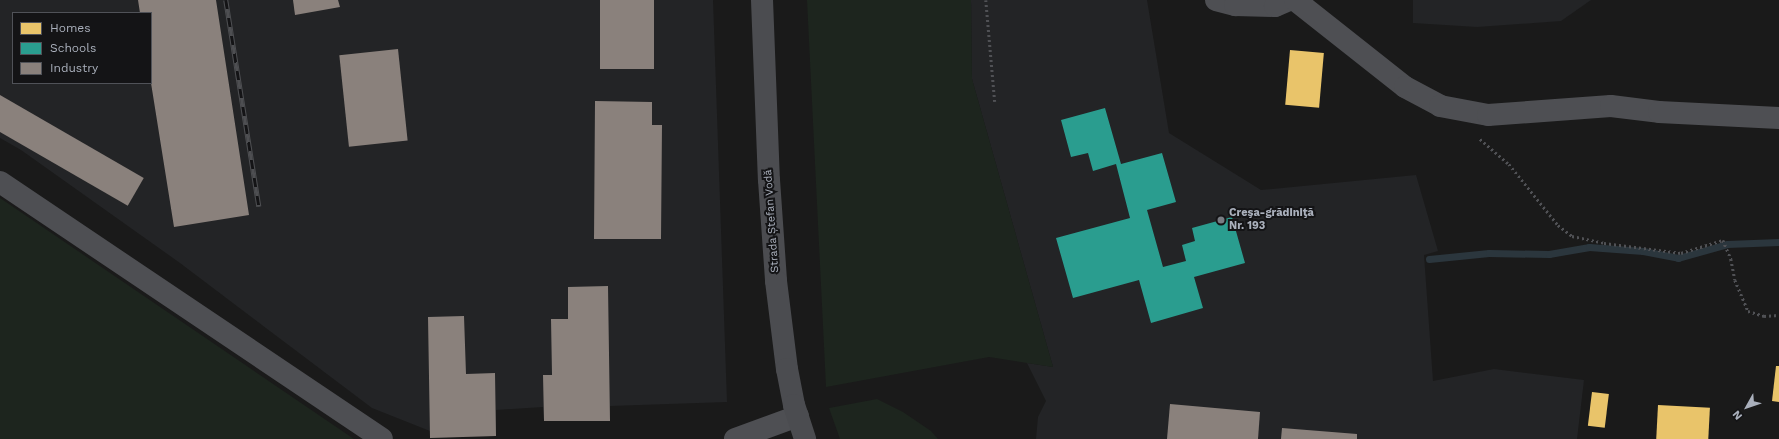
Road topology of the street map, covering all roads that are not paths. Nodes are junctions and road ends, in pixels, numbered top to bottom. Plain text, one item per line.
1 (762, 0) edge
2 (1216, 0) edge
3 (1289, 0) edge
4 (1295, 0) edge
5 (1779, 118) edge
6 (0, 182) edge
7 (798, 416) junction
8 (382, 439) edge
9 (735, 439) edge
10 (805, 439) edge

1 - 7 highway, Strada Ștefan Vodă
2 - 3 street
4 - 5 street
6 - 8 street
7 - 9 street
7 - 10 highway, Strada Ștefan Vodă

